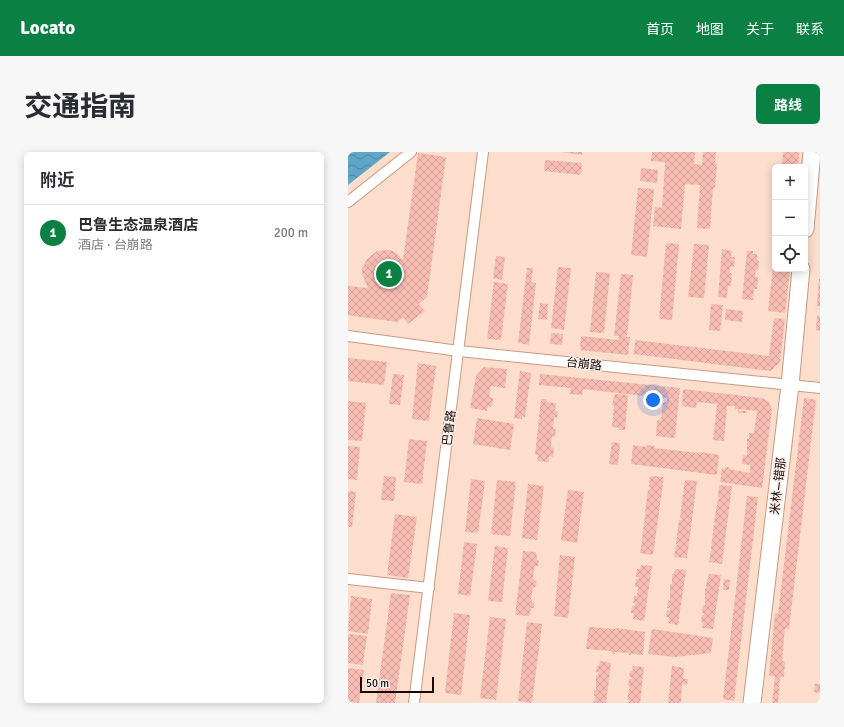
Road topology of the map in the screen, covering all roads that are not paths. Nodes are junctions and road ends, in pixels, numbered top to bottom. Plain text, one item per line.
1 (411, 152) edge
2 (483, 152) edge
3 (812, 152) edge
4 (808, 200) edge
5 (348, 202) edge
6 (801, 272) edge
7 (348, 336) edge
8 (459, 351) junction
9 (790, 385) junction
10 (820, 388) edge
11 (348, 579) edge
12 (428, 588) junction
13 (414, 703) edge
14 (752, 703) edge

1 - 5 street
2 - 8 street, 巴鲁路
3 - 4 highway
6 - 9 highway, 米林—错那
7 - 8 street, 台崩路
8 - 9 street, 台崩路
8 - 12 street, 巴鲁路
9 - 10 street, 台崩路
9 - 14 highway, 米林—错那
11 - 12 street
12 - 13 street, 巴鲁路

